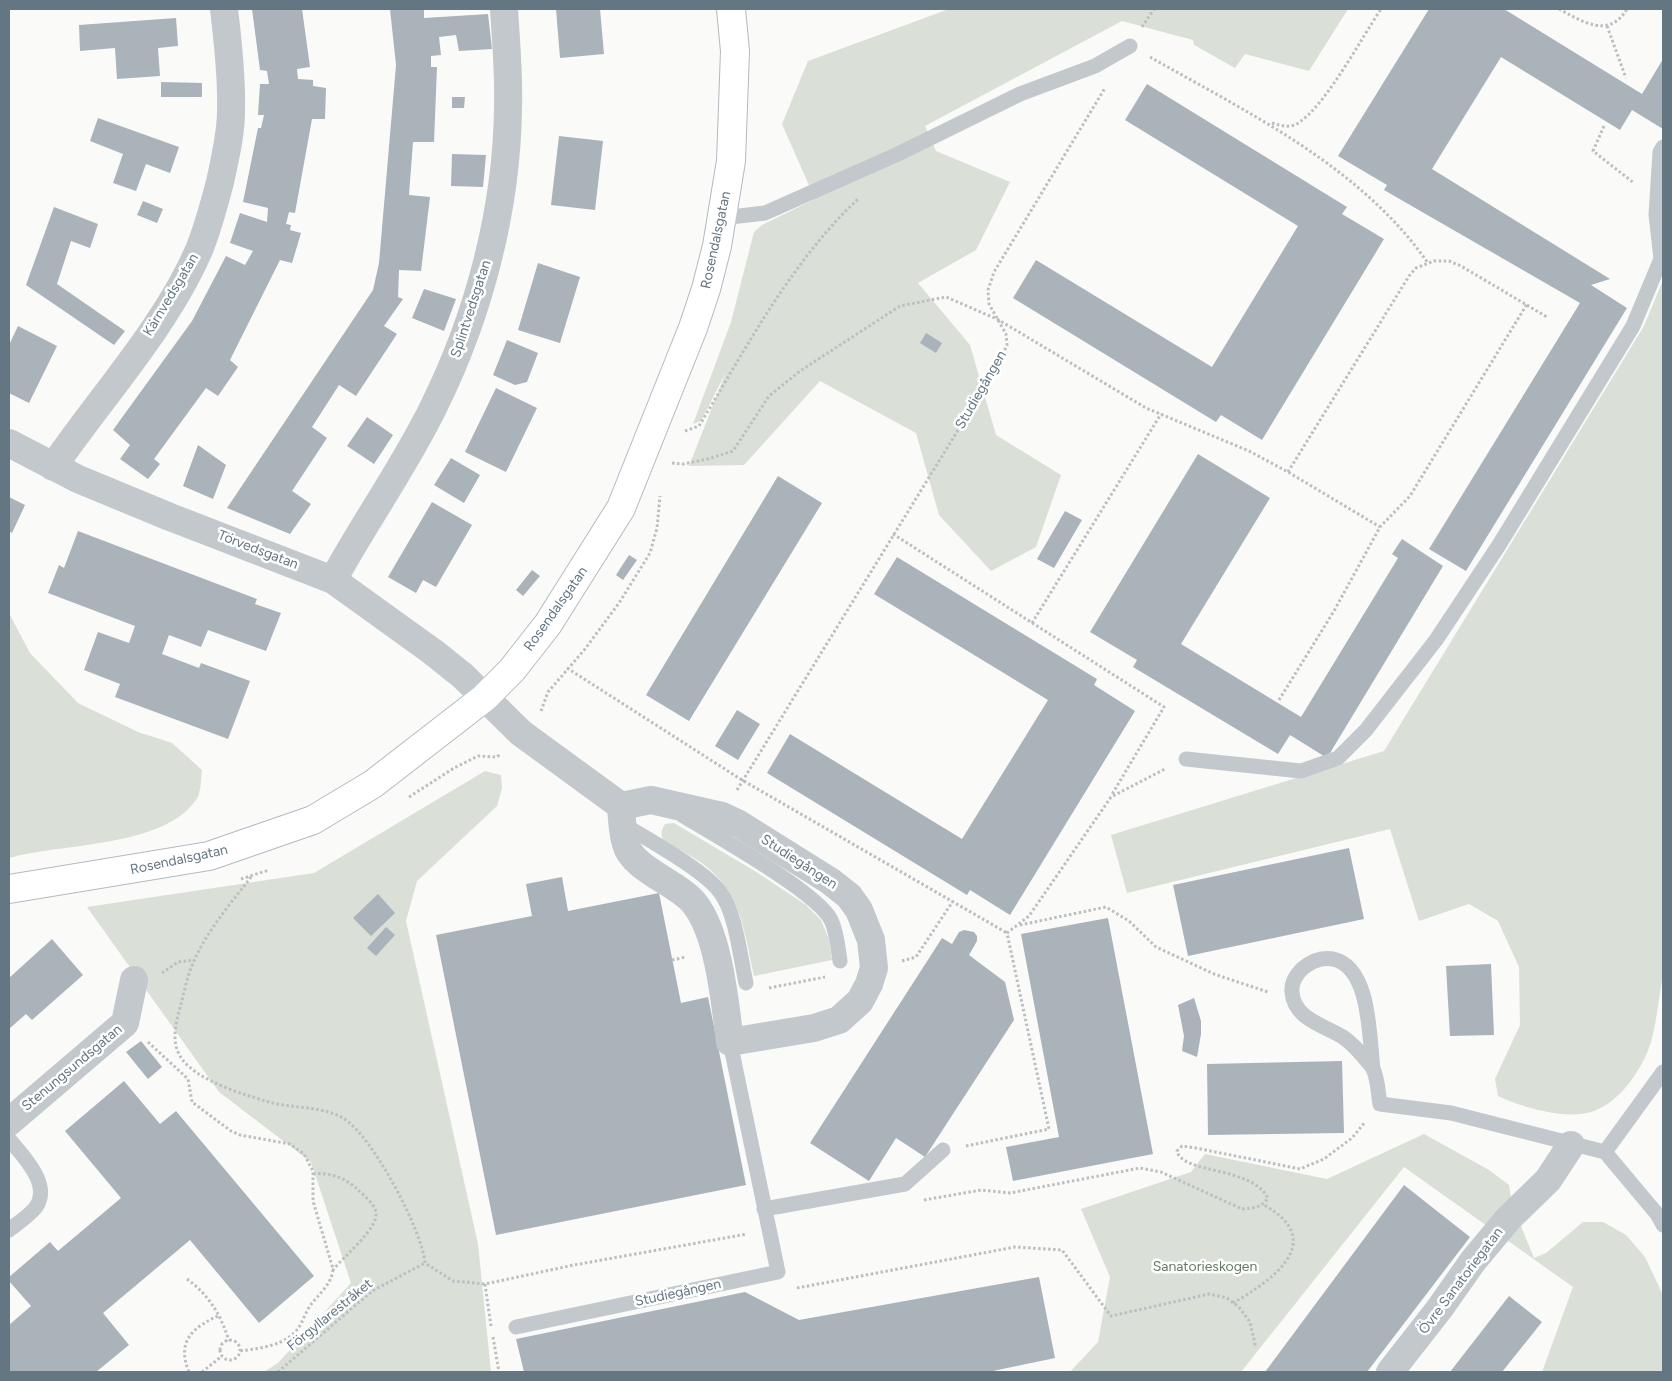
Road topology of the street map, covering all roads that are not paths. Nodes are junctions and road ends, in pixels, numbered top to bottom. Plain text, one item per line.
1 (224, 9) edge
2 (504, 9) edge
3 (731, 9) edge
4 (1130, 46) road end
5 (1663, 147) edge
6 (722, 218) junction
7 (9, 443) edge
8 (53, 467) junction
9 (333, 580) junction
10 (484, 698) junction
11 (1186, 759) road end
12 (667, 803) junction
13 (622, 815) junction
14 (9, 889) edge
15 (840, 961) dead end
16 (134, 980) dead end
17 (730, 1042) junction
18 (1373, 1069) junction
19 (1663, 1072) edge
20 (9, 1122) edge
21 (9, 1138) edge
22 (1571, 1145) junction
23 (943, 1150) road end
24 (1605, 1152) junction
25 (764, 1208) junction
26 (1663, 1225) edge
27 (9, 1230) edge
28 (516, 1327) dead end
29 (1390, 1372) edge

1 - 8 street, Kärnvedsgatan
2 - 9 street, Splintvedsgatan
3 - 6 street, Rosendalsgatan
4 - 6 lane
5 - 11 lane
6 - 10 street, Rosendalsgatan
7 - 8 street, Törvedsgatan
8 - 9 street, Törvedsgatan
9 - 10 street, Törvedsgatan
10 - 13 street
10 - 14 street, Rosendalsgatan
12 - 13 street, Studiegången
12 - 15 lane
12 - 17 street, Studiegången
13 - 17 street
16 - 20 street, Stenungsundsgatan
17 - 25 lane
18 - 18 lane
18 - 22 lane
19 - 24 lane
21 - 27 lane
22 - 24 lane
22 - 29 street, Övre Sanatoriegatan
23 - 25 lane
24 - 26 lane
25 - 28 lane, Studiegången

